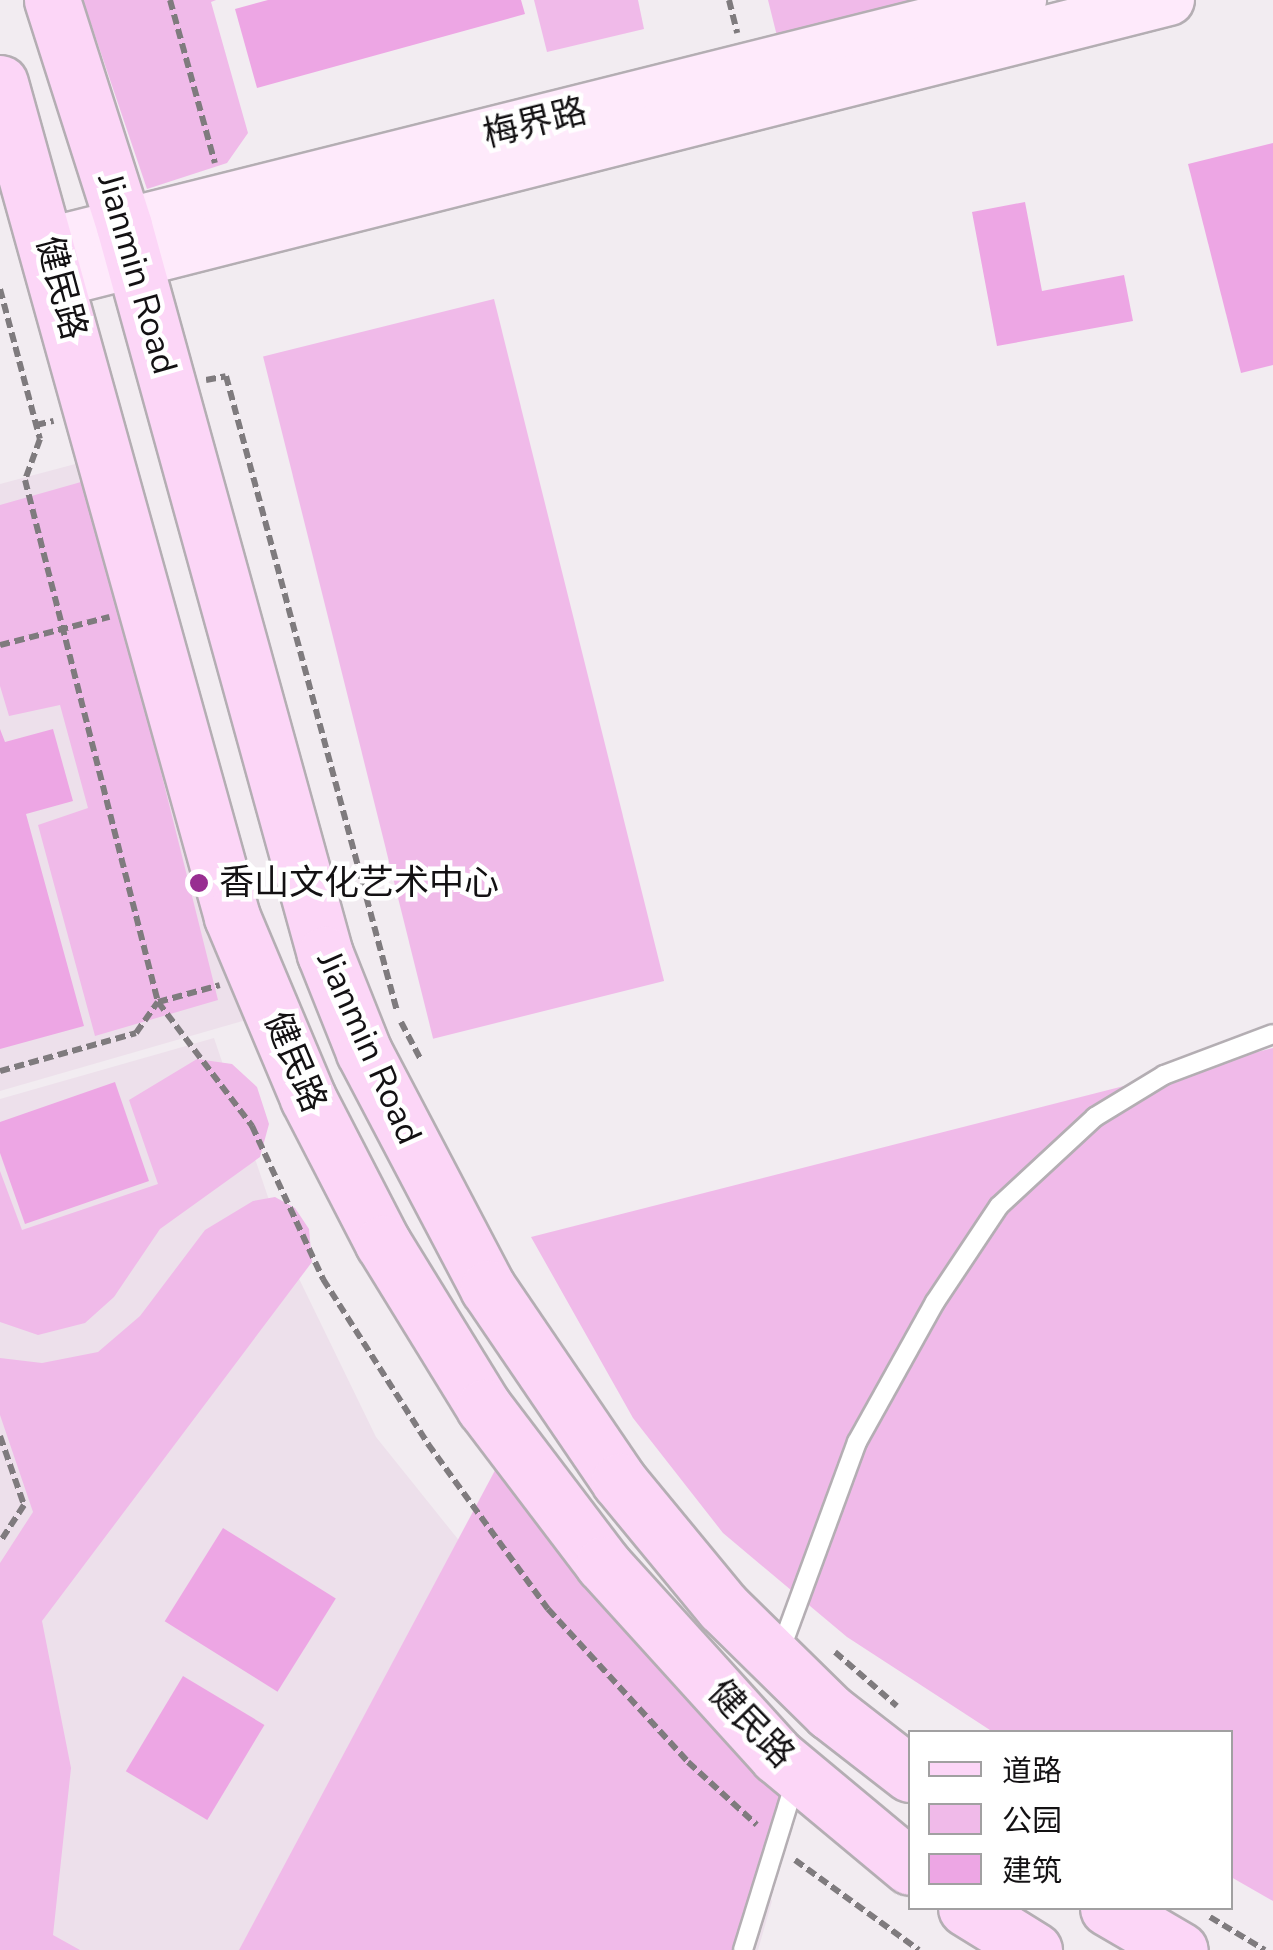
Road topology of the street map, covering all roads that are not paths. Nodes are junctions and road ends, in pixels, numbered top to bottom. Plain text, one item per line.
1 (52, 0) edge
2 (1021, 0) edge
3 (1169, 0) edge
4 (0, 83) edge
5 (128, 245) junction
6 (55, 262) junction
7 (1273, 1034) edge
8 (785, 1638) junction
9 (908, 1772) edge
10 (798, 1773) junction
11 (908, 1864) edge
12 (969, 1910) edge
13 (1111, 1910) edge
14 (743, 1950) edge
15 (1034, 1950) edge
16 (1180, 1950) edge

1 - 5 main road, Jianmin Road
2 - 5 main road, 梅界路
3 - 5 main road
4 - 6 main road, 健民路
5 - 6 main road
5 - 8 main road, Jianmin Road
6 - 10 main road, 健民路
7 - 8 lane
8 - 9 main road, Jianmin Road
10 - 11 main road, 健民路
10 - 14 lane
12 - 15 main road
13 - 16 main road

